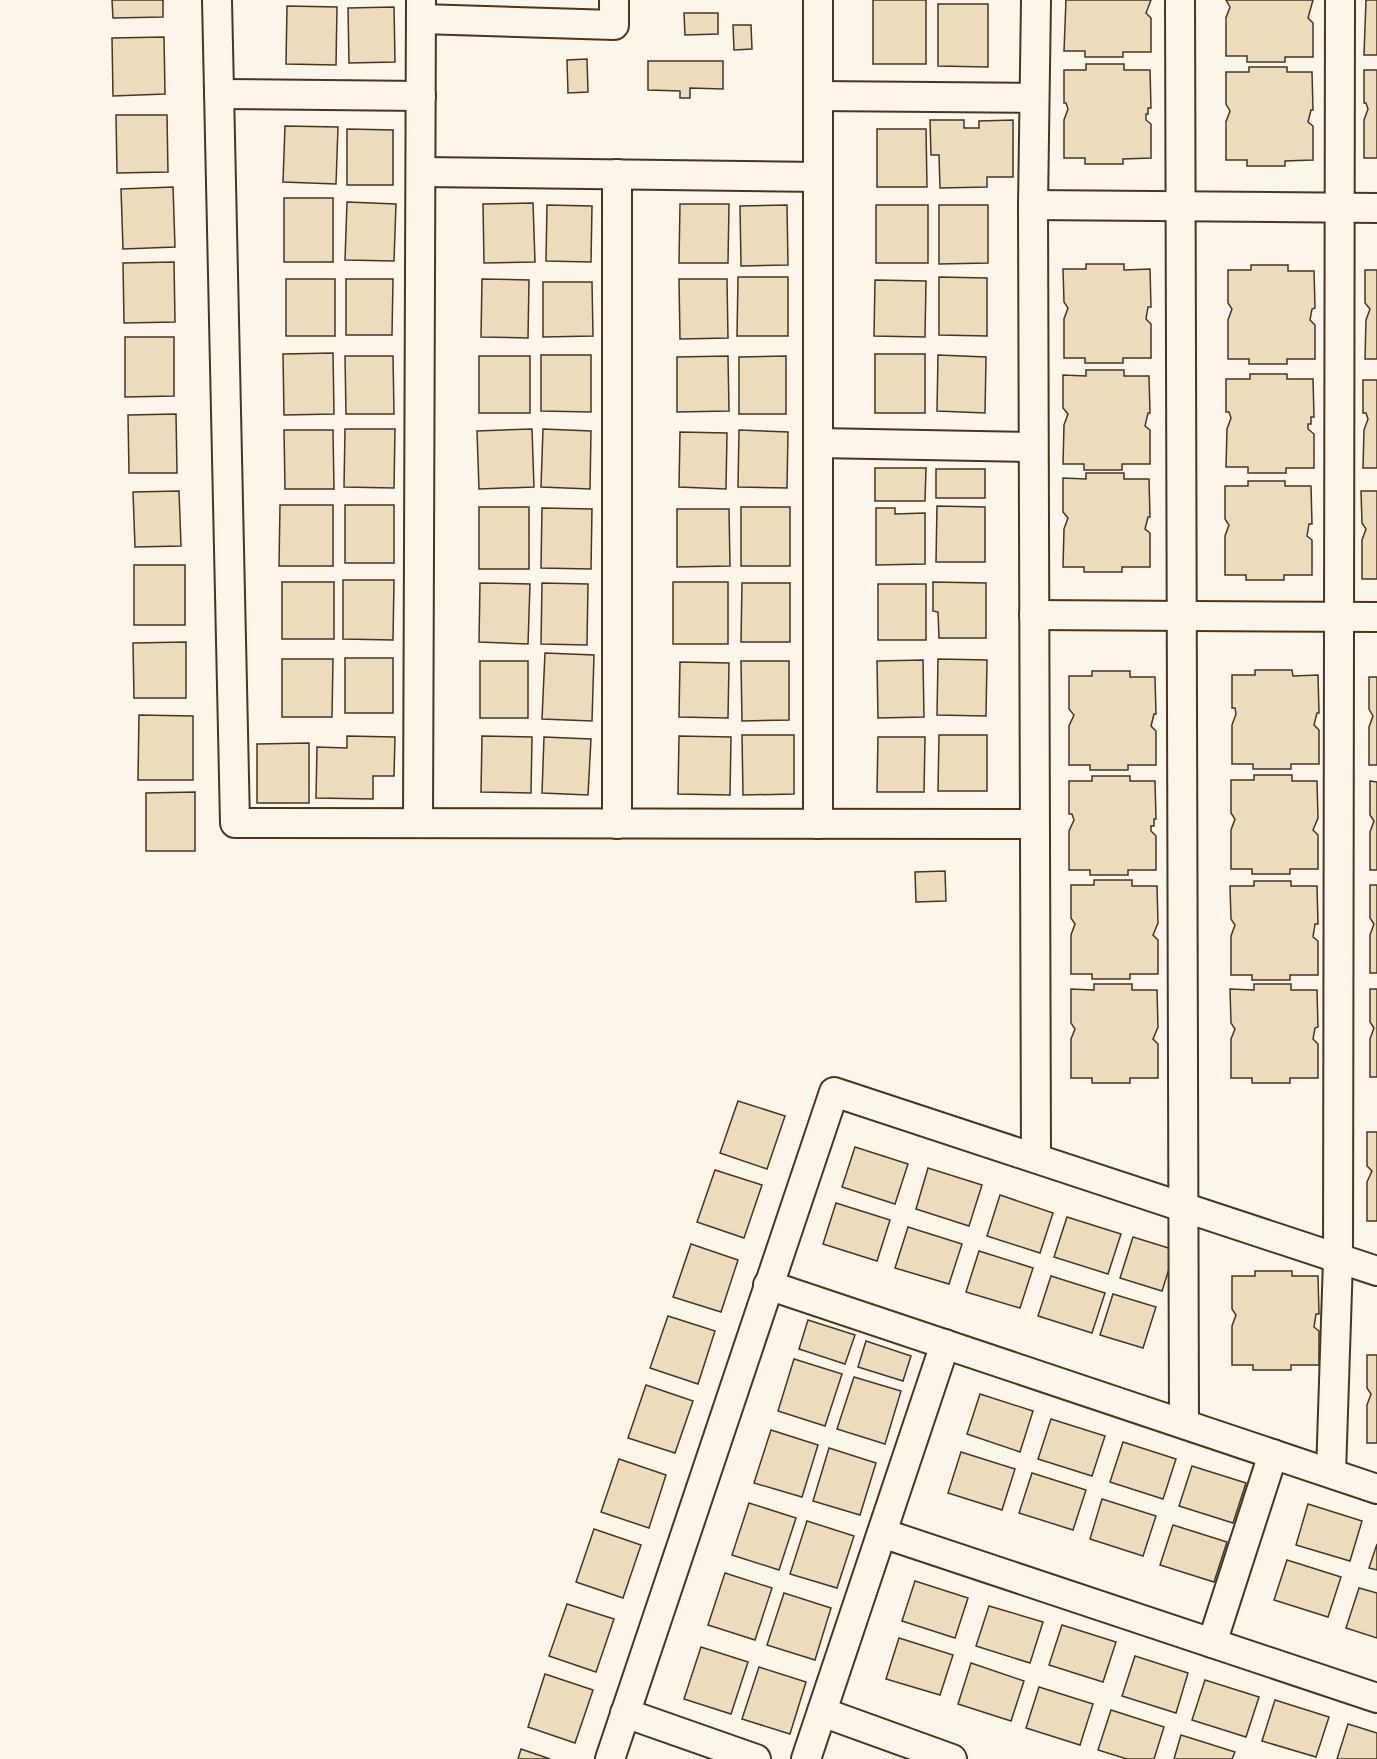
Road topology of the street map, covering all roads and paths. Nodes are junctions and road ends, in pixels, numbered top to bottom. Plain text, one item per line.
1 (217, 0) edge
2 (614, 0) edge
3 (818, 0) edge
4 (1036, 0) edge
5 (1180, 0) edge
6 (1340, 0) edge
7 (421, 10) edge
8 (219, 94) junction
9 (421, 96) junction
10 (818, 96) junction
11 (1034, 98) junction
12 (421, 172) junction
13 (617, 174) junction
14 (818, 177) junction
15 (1034, 205) junction
16 (1181, 207) junction
17 (1339, 208) junction
18 (1377, 208) edge
19 (818, 443) junction
20 (1034, 447) junction
21 (1034, 615) junction
22 (1182, 616) junction
23 (1340, 617) junction
24 (1377, 617) edge
25 (418, 823) junction
26 (617, 824) junction
27 (818, 824) junction
28 (1034, 824) junction
29 (1036, 1157) junction
30 (1184, 1209) junction
31 (1338, 1260) junction
32 (1377, 1271) edge
33 (768, 1285) junction
34 (945, 1344) junction
35 (1184, 1424) junction
36 (1273, 1454) junction
37 (1331, 1473) junction
38 (1377, 1489) edge
39 (882, 1533) junction
40 (1212, 1643) junction
41 (1377, 1698) edge
42 (822, 1712) junction
43 (626, 1713) junction
44 (610, 1759) edge
45 (756, 1759) edge
46 (806, 1759) edge
47 (952, 1759) edge

1 - 8 street
2 - 7 street
3 - 10 street
4 - 11 street
5 - 16 street
6 - 17 street
7 - 9 street
8 - 9 street
8 - 25 street
9 - 12 street
10 - 11 street
10 - 14 street
11 - 15 street
12 - 13 street
12 - 25 street
13 - 14 street
13 - 26 street
14 - 19 street
15 - 16 street
15 - 20 street
16 - 17 street
16 - 22 street
17 - 18 street
17 - 23 street
19 - 20 street
19 - 27 street
20 - 21 street
21 - 22 street
21 - 28 street
22 - 23 street
22 - 30 street
23 - 24 street
23 - 31 street
25 - 26 street
26 - 27 street
27 - 28 street
28 - 29 street
29 - 30 street
29 - 33 street
30 - 31 street
30 - 35 street
31 - 32 street
31 - 37 street
33 - 34 street
33 - 43 street
34 - 35 street
34 - 39 street
35 - 36 street
36 - 37 street
36 - 40 street
37 - 38 street
39 - 40 street
39 - 42 street
40 - 41 street
42 - 46 street
42 - 47 street
43 - 44 street
43 - 45 street

